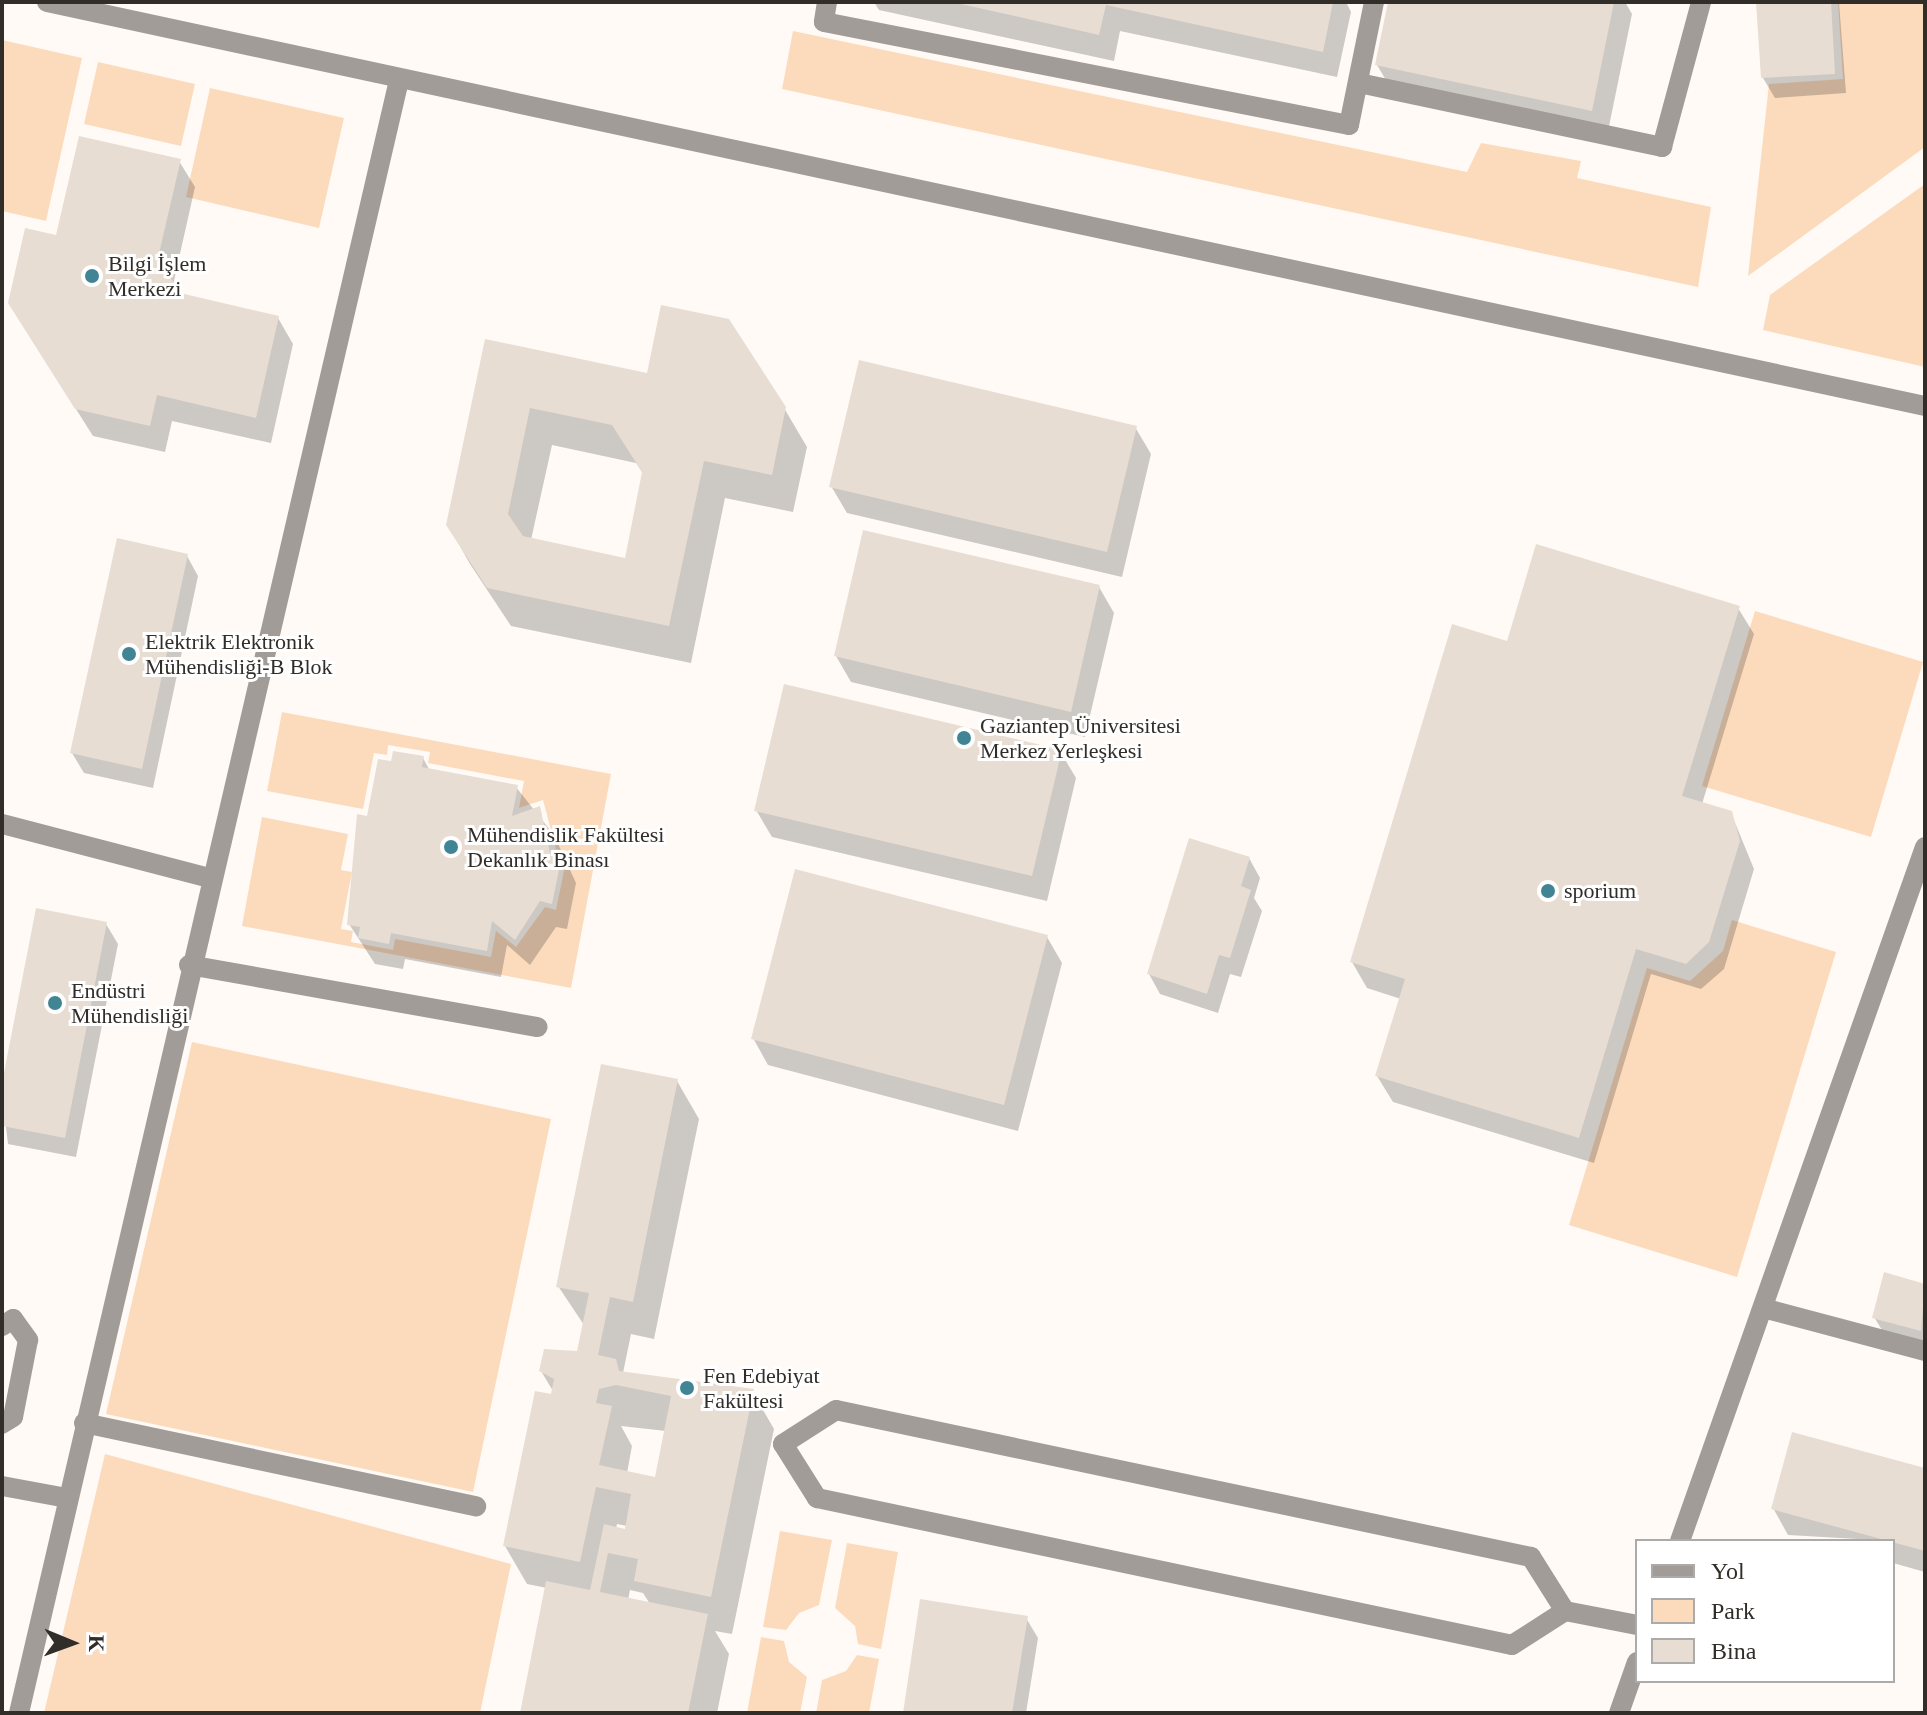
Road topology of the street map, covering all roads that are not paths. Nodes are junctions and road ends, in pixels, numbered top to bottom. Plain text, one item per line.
1 (47, 2) edge
2 (827, 2) edge
3 (1374, 2) edge
4 (1701, 2) edge
5 (399, 80) junction
6 (1359, 83) junction
7 (1925, 406) edge
8 (2, 824) edge
9 (1925, 847) edge
10 (209, 878) junction
11 (189, 965) junction
12 (538, 1027) dead end
13 (1763, 1308) junction
14 (2, 1326) edge
15 (1925, 1351) edge
16 (84, 1423) junction
17 (2, 1424) edge
18 (2, 1486) edge
19 (67, 1498) junction
20 (476, 1506) dead end
21 (1681, 1539) edge
22 (1565, 1611) junction
23 (1635, 1625) edge
24 (1635, 1668) edge
25 (19, 1713) edge
26 (1619, 1713) edge

1 - 5 street
2 - 6 street
3 - 6 street
4 - 6 street
5 - 7 street
5 - 10 street
8 - 10 street
9 - 13 street
10 - 11 street
11 - 12 street
11 - 16 street
13 - 15 street
13 - 21 street
14 - 17 street
16 - 19 street
16 - 20 street
18 - 19 street
19 - 25 street
22 - 22 street
22 - 23 street
24 - 26 street

